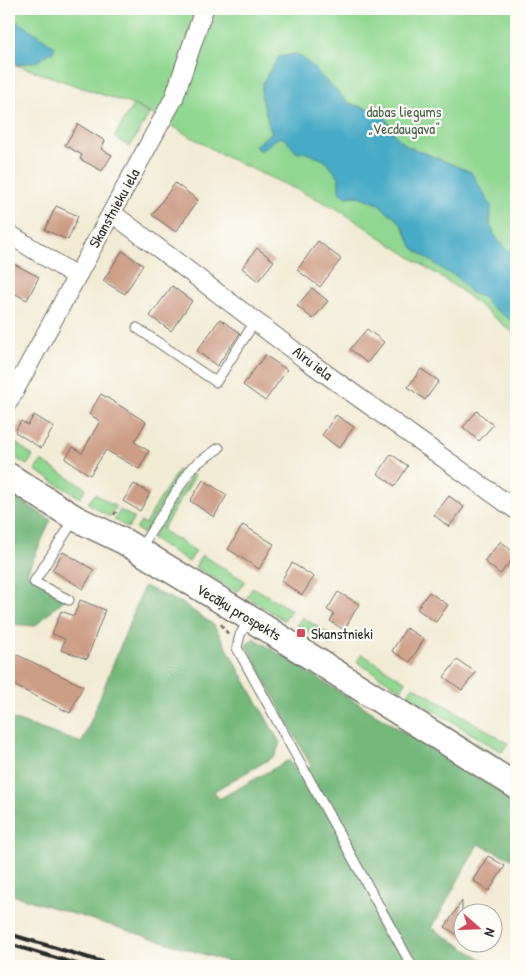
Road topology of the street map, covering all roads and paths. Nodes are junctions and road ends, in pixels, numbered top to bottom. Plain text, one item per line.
1 (204, 9) edge
2 (112, 212) junction
3 (9, 234) edge
4 (76, 276) junction
5 (256, 320) junction
6 (137, 328) dead end
7 (9, 401) edge
8 (219, 448) dead end
9 (9, 476) edge
10 (516, 510) edge
11 (75, 518) junction
12 (139, 551) junction
13 (69, 600) dead end
14 (250, 618) junction
15 (220, 622) dead end
16 (237, 648) junction
17 (516, 786) edge
18 (412, 966) edge

1 - 2 street, Skanstnieku iela
2 - 4 street, Skanstnieku iela
2 - 5 street, Airu iela
3 - 4 street
4 - 7 street, Skanstnieku iela
5 - 6 lane
5 - 10 street, Airu iela
8 - 12 lane
9 - 11 main road, Vecāķu prospekts
11 - 12 main road, Vecāķu prospekts
11 - 13 lane
12 - 14 main road, Vecāķu prospekts
14 - 16 lane
14 - 17 main road, Vecāķu prospekts
15 - 16 path
16 - 18 lane

